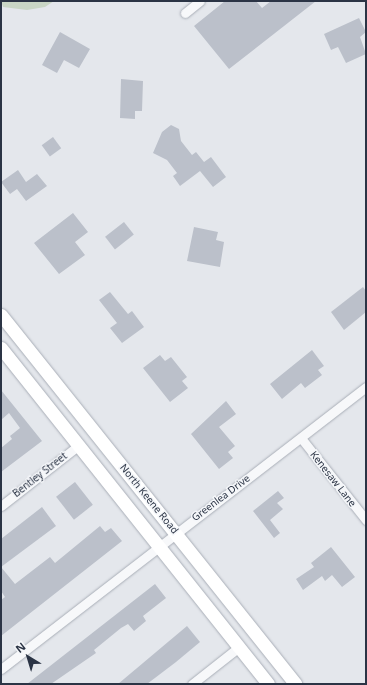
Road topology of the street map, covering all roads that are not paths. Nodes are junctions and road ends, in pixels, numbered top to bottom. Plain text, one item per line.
1 (200, 1) edge
2 (185, 13) dead end
3 (1, 314) edge
4 (1, 348) edge
5 (366, 387) edge
6 (301, 438) junction
7 (79, 445) junction
8 (1, 506) edge
9 (366, 520) edge
10 (176, 533) junction
11 (159, 546) junction
12 (239, 647) junction
13 (1, 669) edge
14 (192, 684) edge
15 (268, 684) edge
16 (296, 684) edge

1 - 2 street
3 - 10 main road, North Keene Road
4 - 7 main road
5 - 6 street, Greenlea Drive
6 - 9 street, Kenesaw Lane
6 - 10 street, Greenlea Drive
7 - 8 street, Bentley Street
7 - 11 main road
10 - 11 street, Greenlea Drive
10 - 16 main road, North Keene Road
11 - 12 main road
11 - 13 street, Greenlea Drive
12 - 14 street
12 - 15 main road

